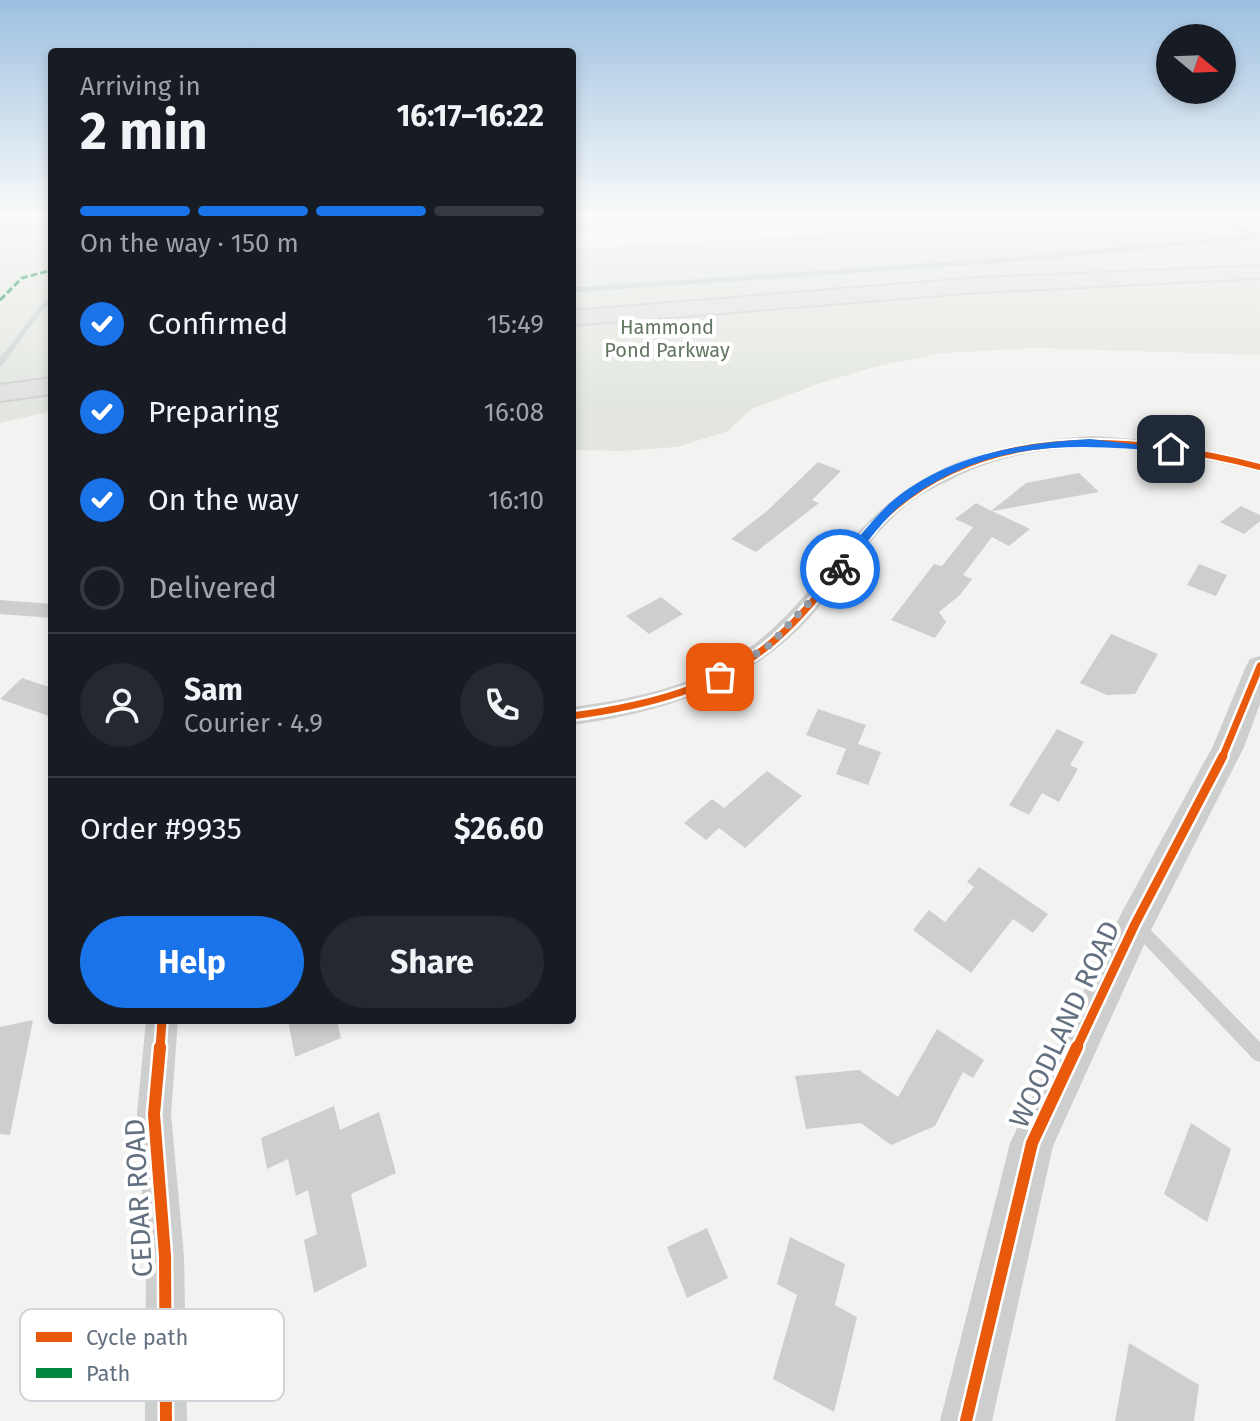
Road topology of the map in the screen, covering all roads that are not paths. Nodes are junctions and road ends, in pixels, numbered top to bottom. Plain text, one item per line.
1 (1102, 279) edge
2 (576, 318) edge
3 (48, 387) edge
4 (0, 393) edge
5 (1260, 467) edge
6 (0, 607) edge
7 (48, 611) edge
8 (1260, 666) edge
9 (576, 716) edge
10 (1135, 924) junction
11 (162, 1024) edge
12 (1260, 1054) edge
13 (165, 1309) edge
14 (166, 1401) edge
15 (166, 1421) edge
16 (966, 1421) edge

1 - 2 main road
3 - 4 main road
5 - 9 street
6 - 7 street
8 - 10 street, WOODLAND ROAD
10 - 12 lane
10 - 16 street, WOODLAND ROAD
11 - 13 street, CEDAR ROAD
14 - 15 street, CEDAR ROAD

